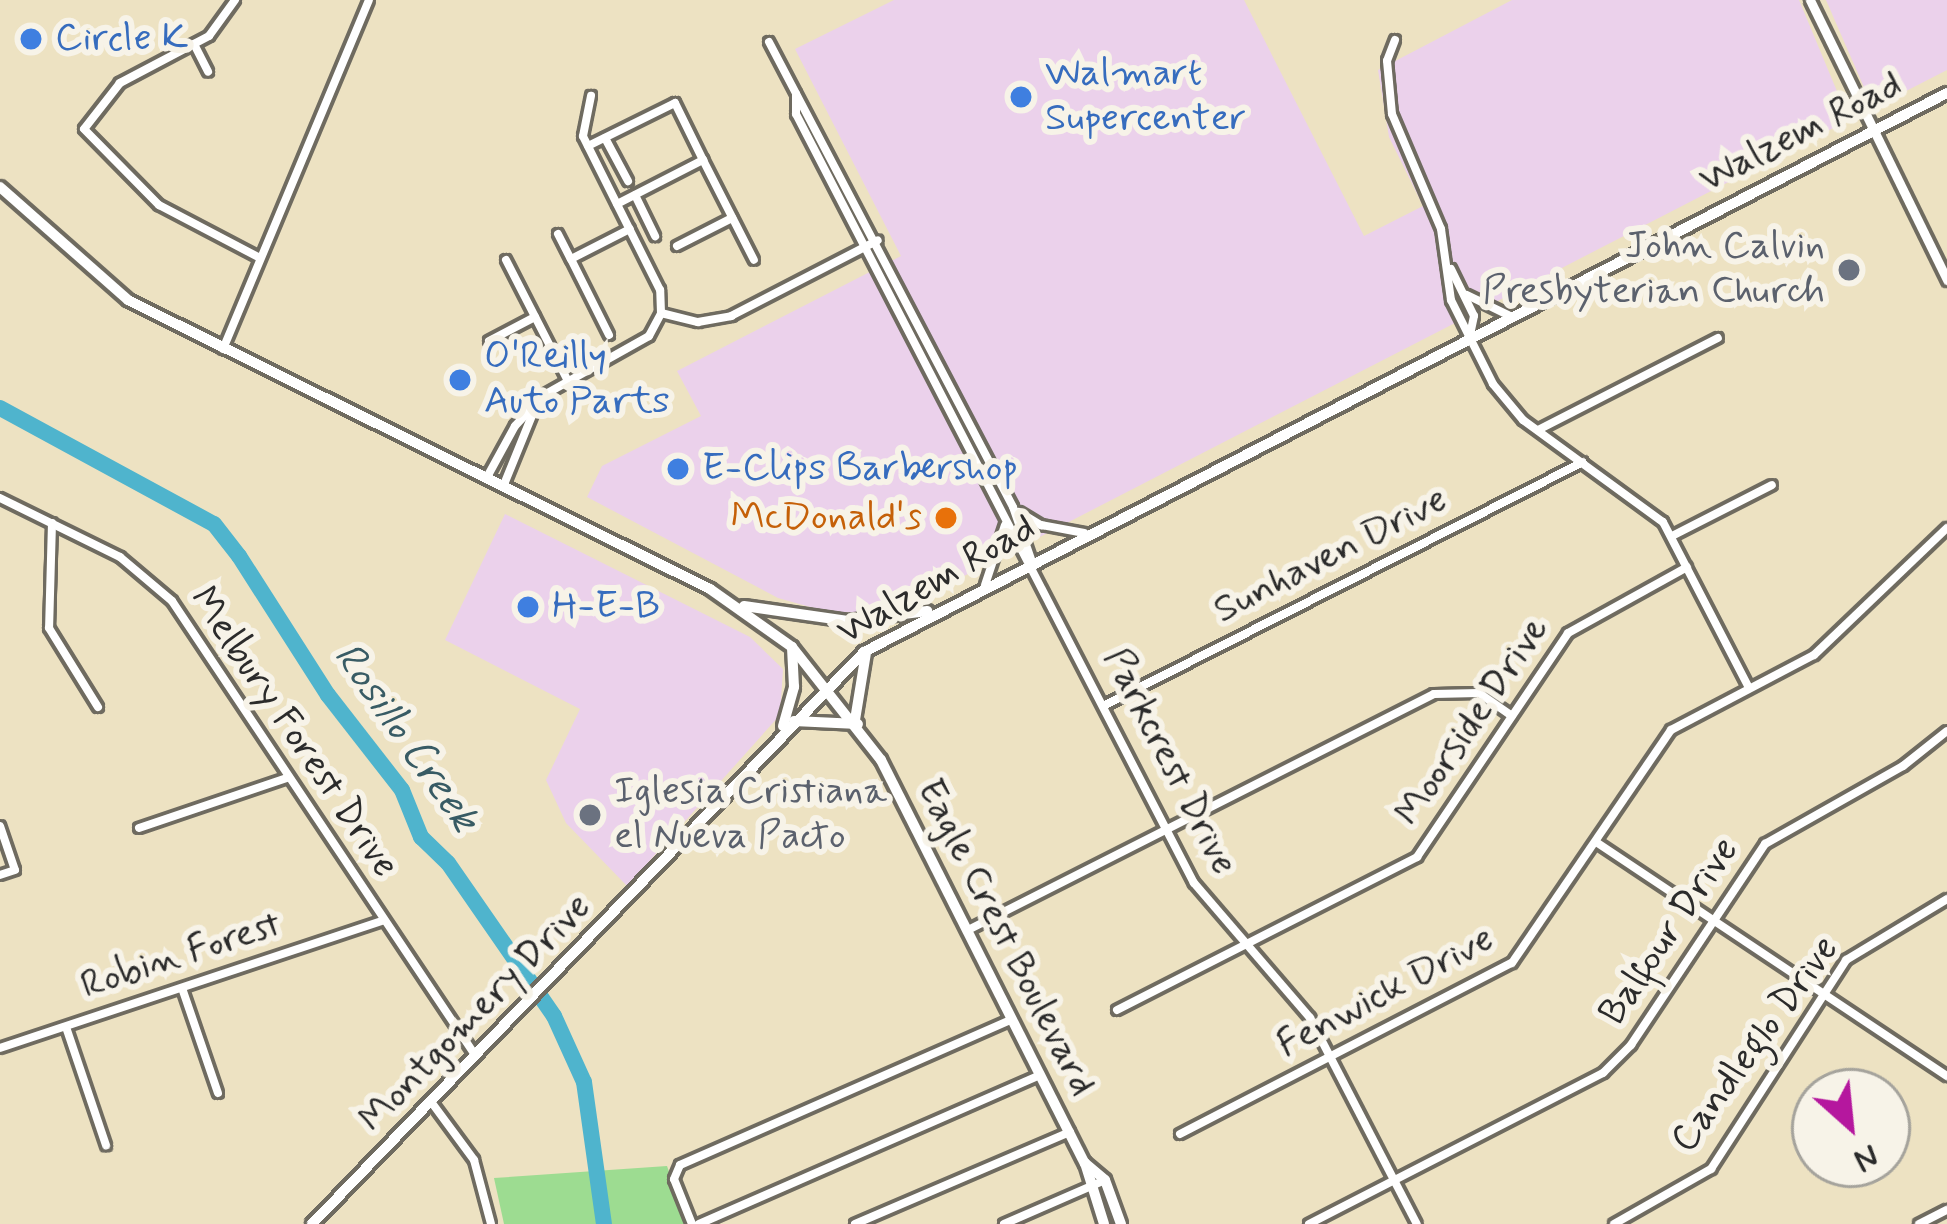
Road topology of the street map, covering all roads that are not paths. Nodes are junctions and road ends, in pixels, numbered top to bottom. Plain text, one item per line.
1 (236, 0) edge
2 (369, 0) edge
3 (1810, 0) edge
4 (1396, 40) dead end
5 (769, 42) dead end
6 (194, 44) junction
7 (208, 72) dead end
8 (1947, 93) edge
9 (796, 94) junction
10 (591, 96) dead end
11 (810, 107) junction
12 (796, 114) junction
13 (1870, 132) junction
14 (605, 138) junction
15 (588, 146) junction
16 (703, 160) junction
17 (628, 182) dead end
18 (0, 187) edge
19 (634, 195) junction
20 (617, 204) junction
21 (732, 218) junction
22 (630, 229) junction
23 (558, 234) dead end
24 (655, 236) dead end
25 (878, 240) junction
26 (676, 246) dead end
27 (864, 248) junction
28 (258, 257) junction
29 (506, 260) dead end
30 (571, 260) junction
31 (754, 260) dead end
32 (1450, 268) junction
33 (1947, 280) edge
34 (1465, 292) junction
35 (661, 314) junction
36 (1508, 315) junction
37 (535, 317) junction
38 (609, 334) dead end
39 (1470, 335) junction
40 (1718, 338) dead end
41 (489, 341) dead end
42 (223, 350) junction
43 (567, 379) junction
44 (533, 411) junction
45 (1537, 430) junction
46 (1585, 462) junction
47 (486, 479) junction
48 (1772, 485) dead end
49 (503, 488) junction
50 (0, 498) edge
51 (1013, 507) junction
52 (52, 523) junction
53 (1005, 524) junction
54 (1947, 528) edge
55 (1084, 533) junction
56 (1672, 536) junction
57 (1031, 561) junction
58 (1687, 567) junction
59 (985, 584) junction
60 (742, 606) junction
61 (937, 609) junction
62 (791, 647) junction
63 (868, 649) junction
64 (826, 683) junction
65 (1749, 688) junction
66 (1105, 705) junction
67 (98, 706) dead end
68 (1512, 716) junction
69 (857, 722) junction
70 (786, 727) junction
71 (1947, 731) edge
72 (287, 778) junction
73 (0, 826) edge
74 (139, 828) dead end
75 (1167, 829) junction
76 (1596, 842) junction
77 (0, 874) edge
78 (1947, 899) edge
79 (382, 921) junction
80 (1714, 922) junction
81 (968, 930) junction
82 (1248, 944) junction
83 (182, 988) junction
84 (1826, 995) junction
85 (1117, 1010) dead end
86 (1013, 1019) junction
87 (66, 1027) junction
88 (0, 1048) edge
89 (477, 1056) junction
90 (1331, 1058) junction
91 (1041, 1074) junction
92 (1947, 1076) edge
93 (218, 1093) dead end
94 (432, 1103) junction
95 (1070, 1132) junction
96 (1180, 1134) dead end
97 (106, 1145) dead end
98 (1085, 1163) junction
99 (1105, 1180) junction
100 (1396, 1180) junction
101 (1088, 1188) junction
102 (1947, 1210) edge
103 (312, 1224) edge
104 (491, 1224) edge
105 (696, 1224) edge
106 (855, 1224) edge
107 (1004, 1224) edge
108 (1104, 1224) edge
109 (1121, 1224) edge
110 (1309, 1224) edge
111 (1417, 1224) edge
112 (1614, 1224) edge
113 (1919, 1224) edge

1 - 6 street
2 - 28 street
3 - 13 street
4 - 32 street
5 - 9 street, Parkcrest Drive
6 - 7 street
6 - 28 street
8 - 13 main road, Walzem Road
9 - 11 street, Parkcrest Drive
9 - 12 street, Parkcrest Drive
10 - 15 street
11 - 12 street
11 - 25 street, Parkcrest Drive
12 - 27 street, Parkcrest Drive
13 - 33 street
13 - 36 main road, Walzem Road
14 - 15 street
14 - 16 street
14 - 17 street
15 - 20 street
16 - 19 street
16 - 21 street
18 - 42 main road, Walzem Road
19 - 20 street
19 - 24 street
20 - 22 street
21 - 26 street
21 - 31 street
22 - 30 street
22 - 35 street
23 - 30 street
25 - 27 street
25 - 51 street, Parkcrest Drive
27 - 35 street
27 - 53 street, Parkcrest Drive
28 - 42 street
29 - 37 street
30 - 38 street
32 - 34 street
32 - 39 street
34 - 36 street
34 - 39 street
35 - 43 street
36 - 39 main road, Walzem Road
37 - 41 street
37 - 43 street
39 - 45 street
39 - 55 main road, Walzem Road
40 - 45 street
42 - 47 main road, Walzem Road
43 - 44 street
44 - 47 street
44 - 49 street
45 - 46 street
46 - 56 street
46 - 66 street, Sunhaven Drive
47 - 49 main road, Walzem Road
48 - 56 street
49 - 60 main road, Walzem Road
50 - 52 street, Melbury Forest Drive
51 - 55 street
51 - 57 street, Parkcrest Drive
52 - 67 street
52 - 72 street, Melbury Forest Drive
53 - 57 street, Parkcrest Drive
53 - 59 street
54 - 65 street, Fenwick Drive
55 - 57 main road, Walzem Road
56 - 58 street
57 - 59 main road, Walzem Road
57 - 66 street, Parkcrest Drive
58 - 65 street
58 - 68 street, Moorside Drive
59 - 61 main road, Walzem Road
60 - 61 main road
60 - 62 main road, Walzem Road
61 - 63 main road, Walzem Road
62 - 64 main road, Walzem Road
62 - 70 main road
63 - 64 main road, Walzem Road
63 - 69 main road
64 - 69 main road, Eagle Crest Boulevard
64 - 70 main road, Montgomery Drive
65 - 76 street, Fenwick Drive
66 - 75 street, Parkcrest Drive
68 - 75 street
68 - 82 street, Moorside Drive
69 - 70 main road
69 - 81 main road, Eagle Crest Boulevard
70 - 89 main road, Montgomery Drive
71 - 80 street, Balfour Drive
72 - 74 street
72 - 79 street, Melbury Forest Drive
73 - 77 street
75 - 81 street
75 - 82 street, Parkcrest Drive
76 - 80 street
76 - 90 street, Fenwick Drive
78 - 84 street, Candleglo Drive
79 - 83 street, Robin Forest
79 - 89 street, Melbury Forest Drive
80 - 84 street
80 - 100 street, Balfour Drive
81 - 86 main road, Eagle Crest Boulevard
82 - 85 street, Moorside Drive
82 - 90 street, Parkcrest Drive
83 - 87 street, Robin Forest
83 - 93 street
84 - 92 street
84 - 112 street, Candleglo Drive
86 - 91 main road, Eagle Crest Boulevard
86 - 105 street
87 - 88 street, Robin Forest
87 - 97 street
89 - 94 main road, Montgomery Drive
90 - 96 street, Fenwick Drive
90 - 100 street, Parkcrest Drive
91 - 95 main road, Eagle Crest Boulevard
91 - 105 street
94 - 103 main road, Montgomery Drive
94 - 104 street
95 - 98 main road, Eagle Crest Boulevard
95 - 106 street
98 - 99 main road, Eagle Crest Boulevard
98 - 101 main road, Eagle Crest Boulevard
99 - 101 street
99 - 109 main road, Eagle Crest Boulevard
100 - 110 street, Balfour Drive
100 - 111 street, Parkcrest Drive
101 - 107 street
101 - 108 main road, Eagle Crest Boulevard
102 - 113 street

